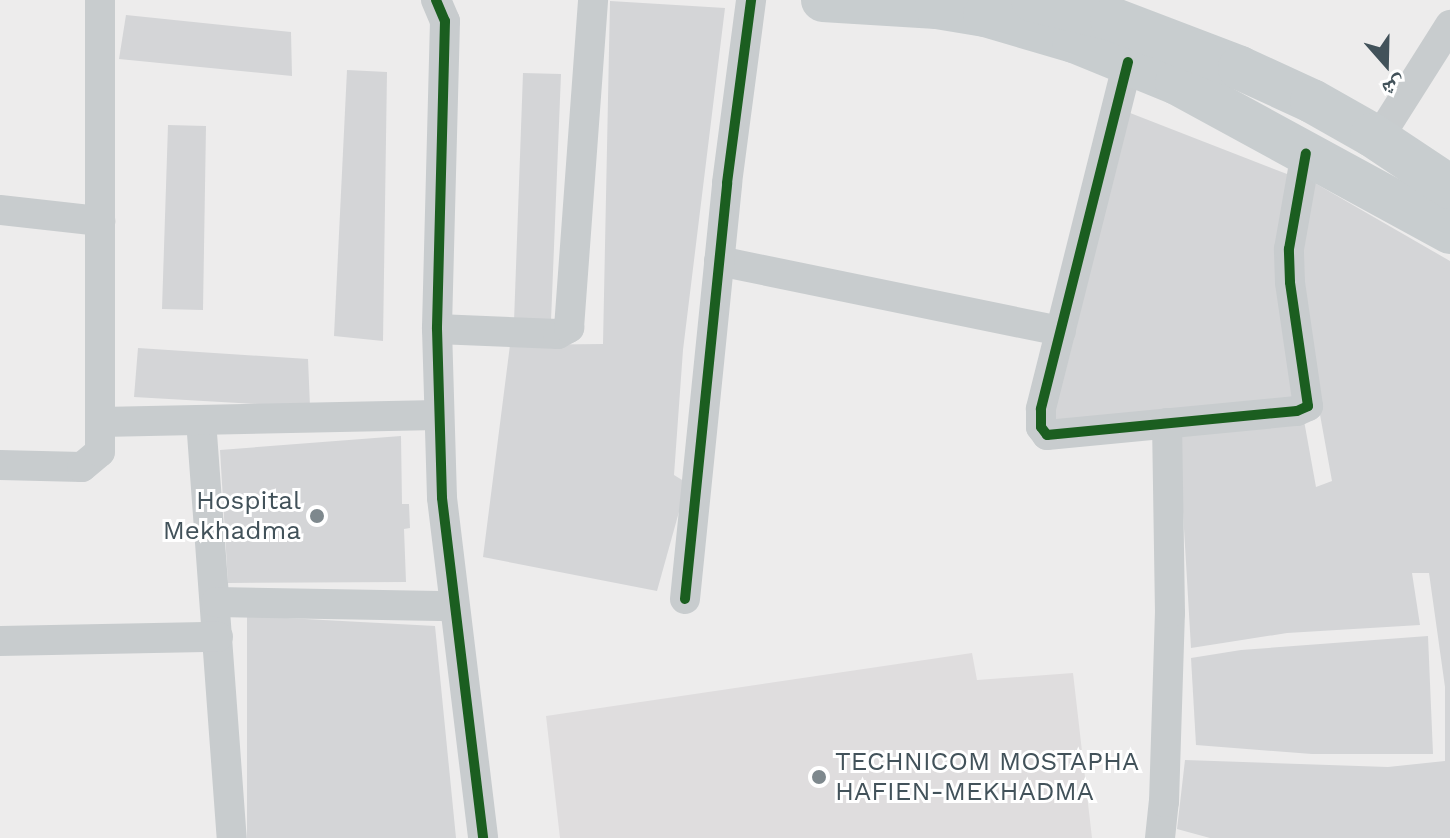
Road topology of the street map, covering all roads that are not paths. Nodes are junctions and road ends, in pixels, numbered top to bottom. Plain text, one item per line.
1 (100, 0) edge
2 (593, 0) edge
3 (751, 0) edge
4 (823, 0) edge
5 (1033, 0) edge
6 (446, 7) edge
7 (1450, 25) edge
8 (1128, 62) junction
9 (1378, 139) junction
10 (1306, 153) junction
11 (1450, 187) edge
12 (0, 210) edge
13 (100, 221) junction
14 (1450, 232) edge
15 (719, 261) junction
16 (437, 329) junction
17 (1061, 331) junction
18 (438, 415) junction
19 (201, 420) junction
20 (101, 422) junction
21 (1167, 423) junction
22 (0, 465) edge
23 (685, 599) dead end
24 (216, 602) junction
25 (454, 606) junction
26 (218, 637) junction
27 (0, 641) edge
28 (232, 838) edge
29 (483, 838) edge
30 (1160, 838) edge

1 - 13 street
2 - 16 street
3 - 15 street
4 - 8 main road
5 - 9 main road
6 - 16 street
7 - 9 street
8 - 10 main road
8 - 17 street
9 - 11 main road
10 - 14 main road
10 - 21 street
12 - 13 street
13 - 20 street
15 - 17 street
15 - 23 street
16 - 18 street
17 - 21 street
18 - 19 street
18 - 25 street
19 - 20 street
19 - 24 street
20 - 22 street
21 - 30 street
24 - 25 street
24 - 26 street
25 - 29 street
26 - 27 street
26 - 28 street

